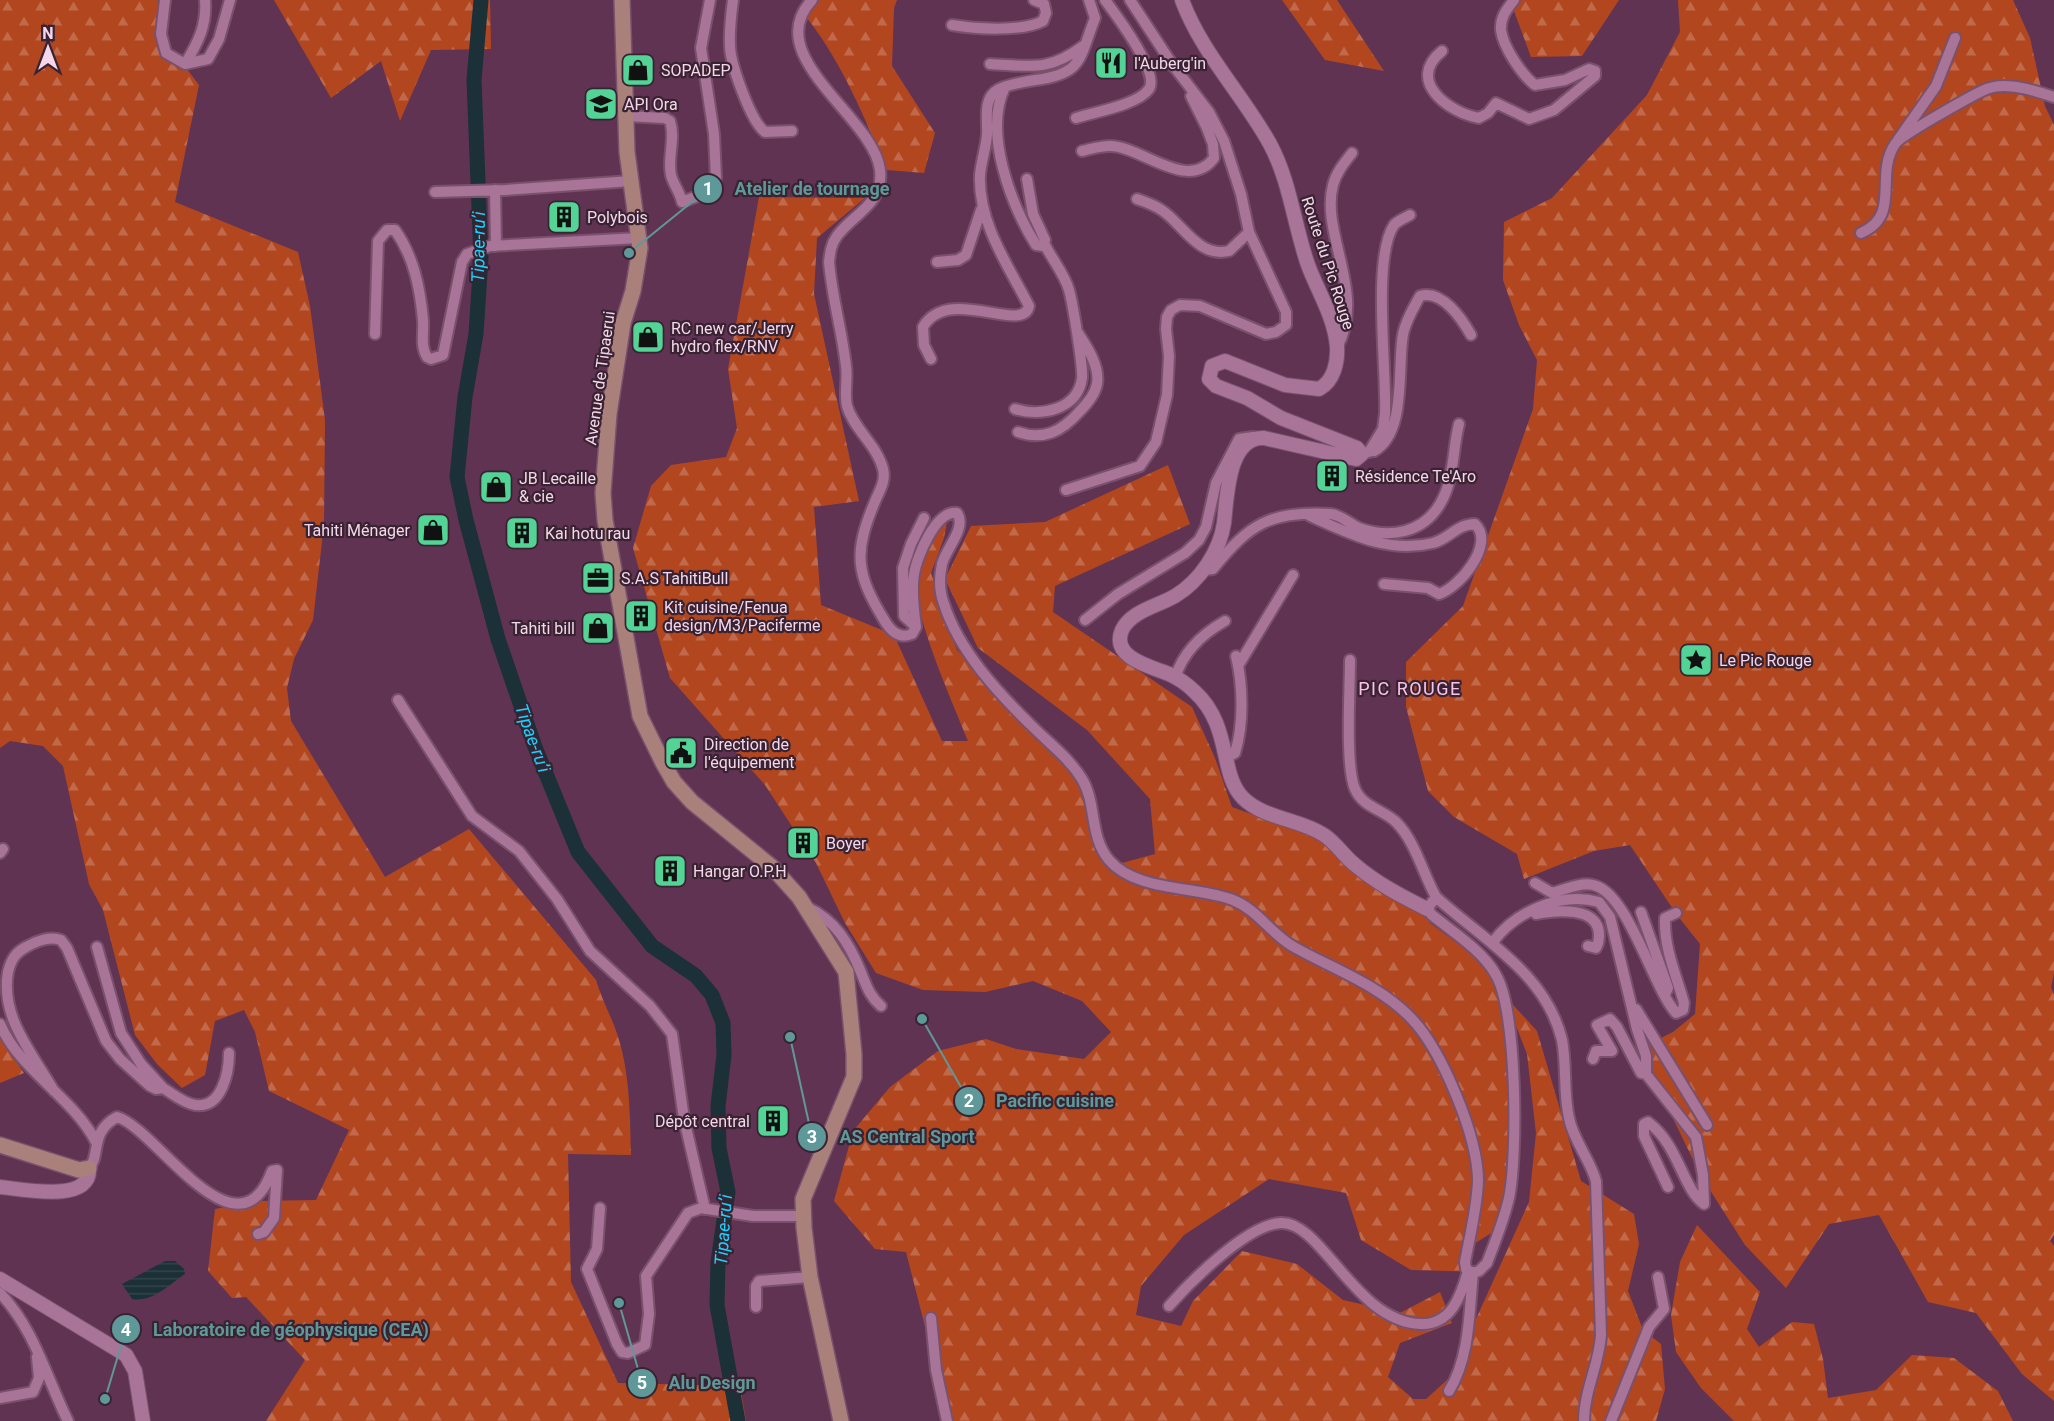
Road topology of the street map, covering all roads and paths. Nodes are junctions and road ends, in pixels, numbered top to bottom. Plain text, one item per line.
1 (165, 0) edge
2 (205, 0) edge
3 (230, 0) edge
4 (622, 0) edge
5 (710, 0) edge
6 (733, 0) edge
7 (812, 0) edge
8 (1034, 0) edge
9 (1089, 0) edge
10 (1105, 0) edge
11 (1130, 0) edge
12 (1182, 0) edge
13 (1514, 0) edge
14 (952, 25) dead end
15 (1955, 38) dead end
16 (1084, 46) junction
17 (1442, 51) dead end
18 (185, 64) junction
19 (990, 64) dead end
20 (1172, 64) junction
21 (1005, 87) junction
22 (2054, 97) edge
23 (626, 116) junction
24 (1076, 118) dead end
25 (792, 131) dead end
26 (1896, 142) junction
27 (1082, 151) dead end
28 (1352, 153) dead end
29 (1027, 179) dead end
30 (631, 181) junction
31 (489, 190) junction
32 (435, 192) dead end
33 (1137, 199) dead end
34 (982, 208) junction
35 (1410, 215) dead end
36 (1250, 232) junction
37 (1861, 233) dead end
38 (639, 238) junction
39 (1045, 245) junction
40 (488, 247) junction
41 (937, 262) dead end
42 (1074, 327) junction
43 (375, 334) dead end
44 (1471, 335) dead end
45 (1337, 347) junction
46 (931, 359) dead end
47 (1015, 409) dead end
48 (1459, 424) dead end
49 (1018, 432) dead end
50 (1253, 437) junction
51 (1366, 453) junction
52 (1066, 490) dead end
53 (1307, 515) junction
54 (924, 518) dead end
55 (1203, 570) junction
56 (1293, 575) dead end
57 (1384, 584) dead end
58 (1085, 620) dead end
59 (1225, 621) dead end
60 (916, 627) junction
61 (1350, 660) dead end
62 (1175, 678) junction
63 (398, 700) dead end
64 (1227, 757) junction
65 (1535, 883) dead end
66 (1598, 886) junction
67 (1436, 897) junction
68 (1561, 901) junction
69 (807, 907) junction
70 (1427, 909) junction
71 (1641, 912) dead end
72 (1676, 914) dead end
73 (1522, 916) junction
74 (1493, 942) junction
75 (1588, 946) dead end
76 (97, 947) dead end
77 (1665, 994) junction
78 (1630, 1001) junction
79 (881, 1006) dead end
80 (0, 1024) edge
81 (229, 1053) dead end
82 (1593, 1059) dead end
83 (1646, 1074) junction
84 (163, 1088) junction
85 (54, 1091) junction
86 (1707, 1125) dead end
87 (96, 1142) junction
88 (0, 1145) edge
89 (89, 1168) junction
90 (0, 1187) edge
91 (1668, 1187) dead end
92 (600, 1208) dead end
93 (709, 1210) junction
94 (803, 1216) junction
95 (258, 1234) dead end
96 (1471, 1272) junction
97 (810, 1277) junction
98 (1658, 1277) dead end
99 (0, 1279) edge
100 (0, 1293) edge
101 (1169, 1306) dead end
102 (756, 1307) dead end
103 (931, 1318) dead end
104 (35, 1342) junction
105 (1449, 1391) dead end
106 (0, 1398) edge
107 (68, 1421) edge
108 (142, 1421) edge
109 (841, 1421) edge
110 (947, 1421) edge
111 (1584, 1421) edge
112 (1611, 1421) edge

1 - 18 street
2 - 18 street
3 - 18 street
4 - 23 main road, Avenue de Tipaerui
5 - 23 street
6 - 25 street
7 - 60 street
8 - 14 street
9 - 16 street
10 - 24 street
11 - 20 street
12 - 45 street, Route du Pic Rouge
13 - 17 street
15 - 26 street
16 - 19 street
16 - 21 street
20 - 27 street
20 - 36 street
21 - 34 street
21 - 39 street
22 - 26 street
23 - 30 main road, Avenue de Tipaerui
26 - 37 street
28 - 45 street
29 - 39 street
30 - 31 street
30 - 38 main road, Avenue de Tipaerui
31 - 32 street
31 - 40 street
33 - 36 street
34 - 41 street
34 - 46 street
35 - 51 street
36 - 52 street
38 - 40 street
38 - 69 main road, Avenue de Tipaerui
39 - 42 street
40 - 43 street
42 - 47 street
42 - 49 street
44 - 51 street
45 - 51 street, Route du Pic Rouge
48 - 53 street
50 - 51 street
50 - 55 street
50 - 58 street
53 - 55 street
53 - 57 street
54 - 60 street
55 - 62 street
56 - 64 street
59 - 62 street
60 - 96 street
61 - 67 street
62 - 64 street
63 - 93 street
64 - 70 street
65 - 66 street
66 - 68 street
66 - 77 street
67 - 70 street
67 - 74 street
68 - 73 street
68 - 78 street
69 - 79 street
69 - 94 main road, Avenue de Tipaerui
70 - 96 street
71 - 77 street
72 - 77 street
73 - 74 street
73 - 75 street
74 - 111 street
76 - 84 street
78 - 83 street
78 - 86 street
80 - 85 street
81 - 84 street
82 - 83 street
83 - 91 street
84 - 85 street
85 - 87 street
87 - 89 street
87 - 95 street
88 - 89 main road
89 - 90 street
92 - 93 street
93 - 94 street
94 - 97 main road, Avenue de Tipaerui
96 - 101 street
96 - 105 street
97 - 102 street
97 - 109 main road, Avenue de Tipaerui
98 - 112 street
99 - 108 street
100 - 104 street
103 - 110 street
104 - 106 street
104 - 107 street

